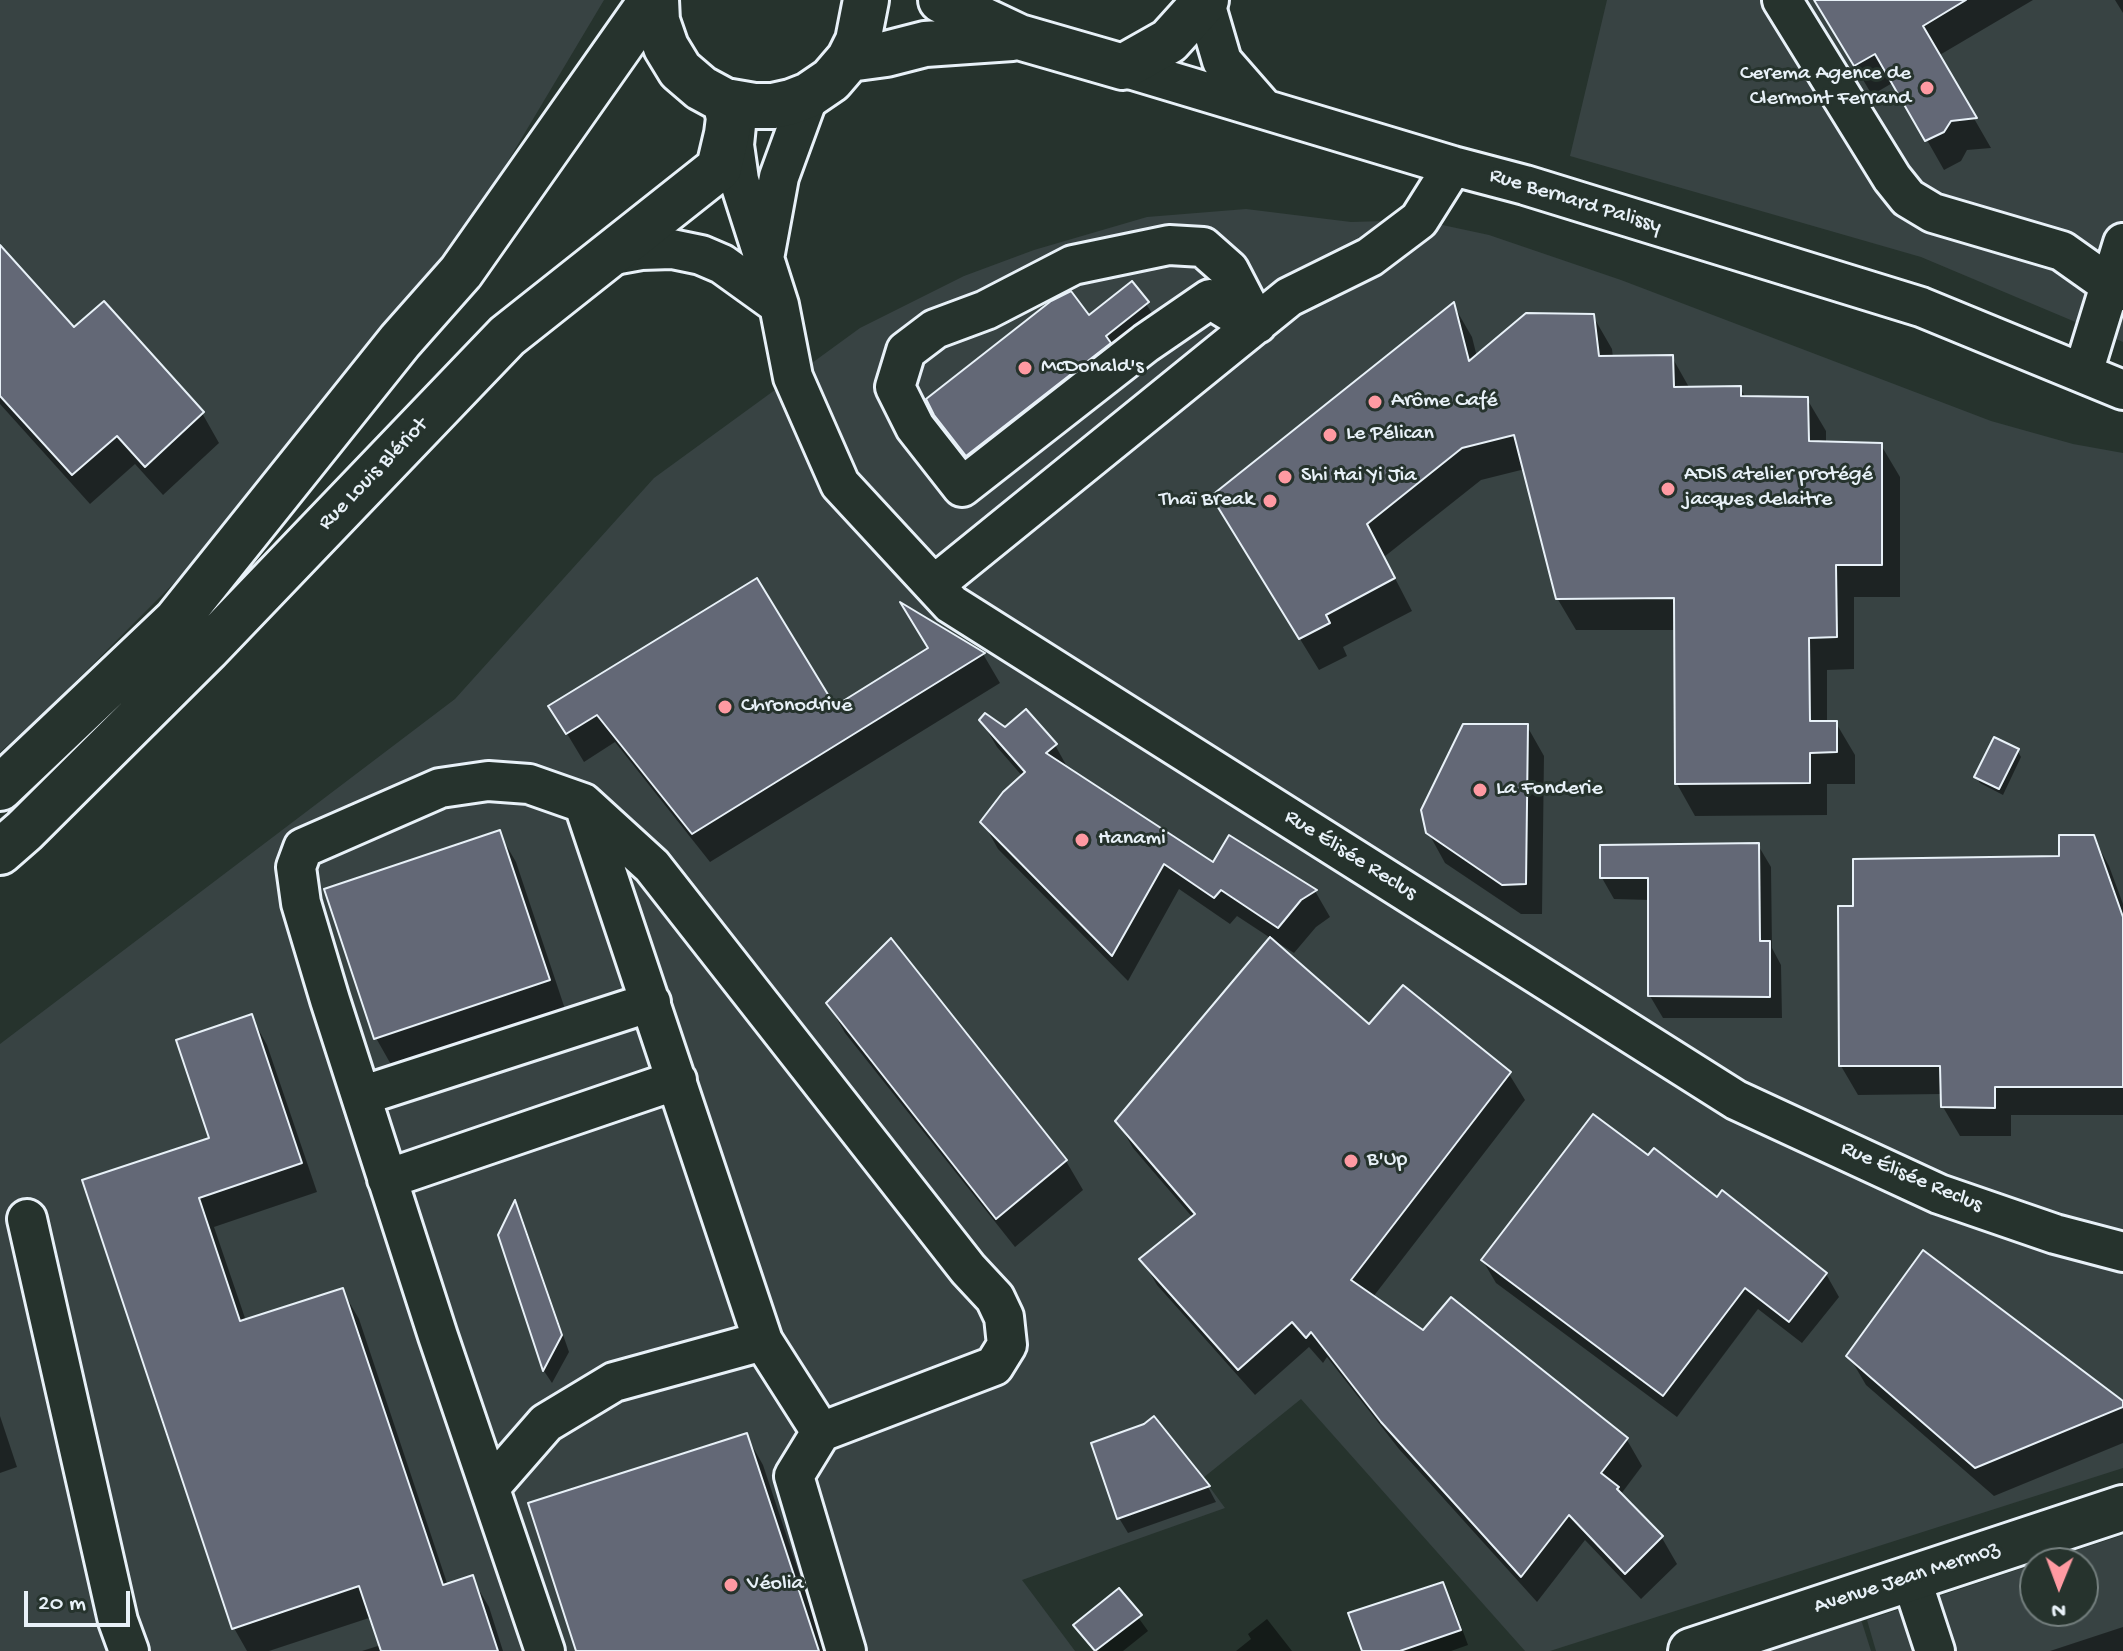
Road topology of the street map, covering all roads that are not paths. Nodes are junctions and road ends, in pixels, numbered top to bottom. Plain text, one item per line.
1 (654, 0) edge
2 (866, 0) edge
3 (1782, 0) edge
4 (1206, 1) edge
5 (955, 4) edge
6 (1019, 37) junction
7 (849, 59) junction
8 (1123, 67) junction
9 (809, 95) junction
10 (730, 102) junction
11 (1266, 111) junction
12 (1453, 166) junction
13 (2123, 243) edge
14 (608, 256) junction
15 (763, 260) junction
16 (2116, 288) edge
17 (779, 305) junction
18 (1251, 328) junction
19 (2083, 373) junction
20 (2123, 390) edge
21 (934, 585) junction
22 (0, 788) edge
23 (583, 803) junction
24 (0, 852) edge
25 (651, 1002) junction
26 (677, 1080) junction
27 (361, 1096) junction
28 (387, 1179) junction
29 (27, 1219) dead end
30 (2123, 1252) edge
31 (763, 1341) junction
32 (821, 1432) junction
33 (491, 1486) junction
34 (2123, 1508) edge
35 (1911, 1578) junction
36 (129, 1651) edge
37 (545, 1651) edge
38 (846, 1651) edge
39 (1691, 1651) edge
40 (1935, 1651) edge

1 - 10 main road
1 - 22 main road
2 - 7 main road
3 - 16 street
4 - 8 main road
4 - 11 street
5 - 6 main road, Rue Bernard Palissy
6 - 7 main road, Rue Bernard Palissy
6 - 8 main road, Rue Bernard Palissy
7 - 9 main road
8 - 11 street, Rue Bernard Palissy
9 - 10 main road
9 - 15 street
10 - 14 main road, Rue Louis Blériot
10 - 15 street, Rue Élisée Reclus
11 - 12 street, Rue Bernard Palissy
12 - 18 street
12 - 19 street, Rue Bernard Palissy
13 - 16 street
14 - 17 street
14 - 24 main road, Rue Louis Blériot
15 - 17 street, Rue Élisée Reclus
16 - 19 street
17 - 21 street, Rue Élisée Reclus
18 - 18 street
18 - 21 street
19 - 20 street, Rue Bernard Palissy
21 - 30 street, Rue Élisée Reclus
23 - 25 street
23 - 27 street
23 - 32 street
25 - 26 street
25 - 27 street
26 - 28 street
26 - 31 street
27 - 28 street
28 - 33 street
29 - 36 street
31 - 32 street
31 - 33 street
32 - 38 street
33 - 37 street
34 - 35 main road, Avenue Jean Mermoz
35 - 39 main road, Avenue Jean Mermoz
35 - 40 street

